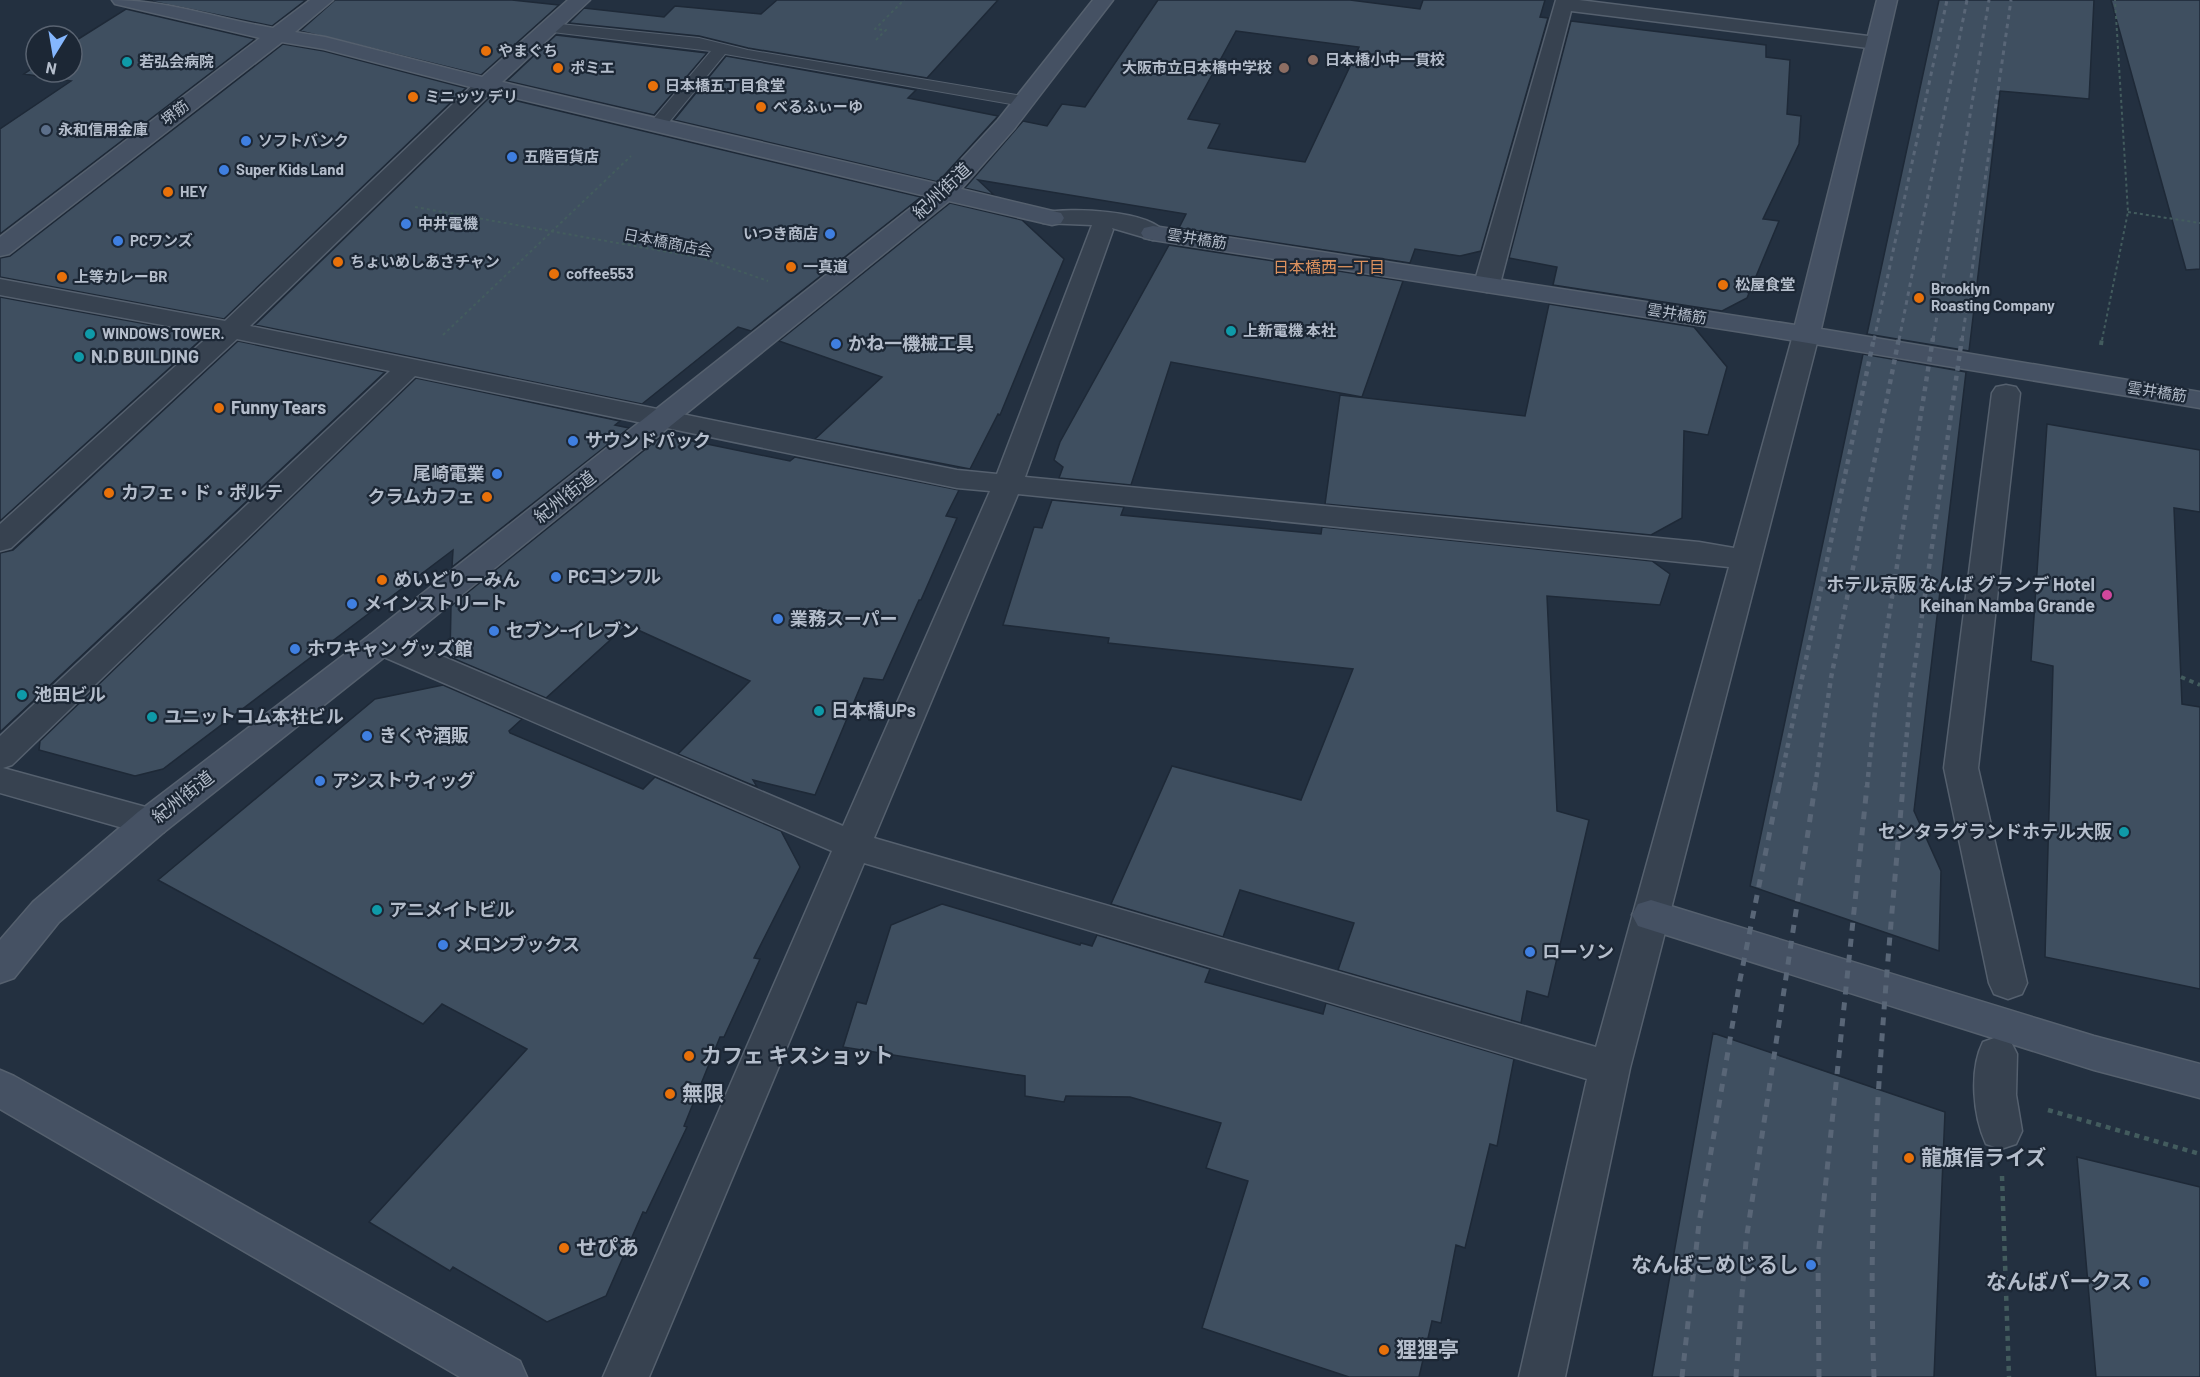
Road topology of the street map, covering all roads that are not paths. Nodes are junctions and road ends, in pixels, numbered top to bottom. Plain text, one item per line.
1 (122, 0) edge
2 (323, 0) edge
3 (580, 0) edge
4 (1103, 0) edge
5 (1887, 0) edge
6 (550, 28) junction
7 (276, 36) junction
8 (1876, 43) junction
9 (722, 48) junction
10 (486, 85) junction
11 (1023, 101) junction
12 (659, 123) junction
13 (943, 194) junction
14 (1052, 218) junction
15 (1101, 230) junction
16 (1153, 233) junction
17 (0, 249) edge
18 (1487, 284) junction
19 (0, 287) edge
20 (231, 330) junction
21 (1806, 335) junction
22 (408, 368) junction
23 (2006, 393) dead end
24 (2200, 400) edge
25 (664, 419) junction
26 (1007, 485) junction
27 (0, 541) edge
28 (1746, 560) junction
29 (381, 644) junction
30 (0, 756) edge
31 (0, 780) edge
32 (151, 822) junction
33 (855, 846) junction
34 (1651, 915) junction
35 (0, 967) edge
36 (2008, 983) dead end
37 (1996, 1054) dead end
38 (1610, 1068) junction
39 (2200, 1081) edge
40 (0, 1088) edge
41 (1998, 1113) road end
42 (504, 1377) edge
43 (626, 1377) edge
44 (1542, 1377) edge

1 - 7 street
2 - 7 street, 堺筋
3 - 6 street
4 - 11 street, 紀州街道
5 - 8 street
6 - 9 lane
6 - 10 street
7 - 10 street
7 - 17 street, 堺筋
8 - 18 street
8 - 21 street
9 - 11 lane
9 - 12 lane
10 - 12 street
10 - 20 street
11 - 13 street, 紀州街道
12 - 13 street
13 - 14 street
13 - 25 street, 紀州街道
14 - 15 street
14 - 16 street
15 - 16 street
15 - 26 street
16 - 18 street, 雲井橋筋
18 - 21 street, 雲井橋筋
19 - 20 street
20 - 22 street
20 - 27 street
21 - 24 street, 雲井橋筋
21 - 28 street
22 - 25 street
22 - 30 street
23 - 36 street
25 - 26 street
25 - 29 street, 紀州街道
26 - 28 street
26 - 33 street
28 - 34 street
29 - 32 street, 紀州街道
29 - 33 street
31 - 32 street
32 - 35 street, 紀州街道
33 - 38 street
33 - 43 street
34 - 38 street
34 - 39 street
37 - 41 street
38 - 44 street
40 - 42 street

